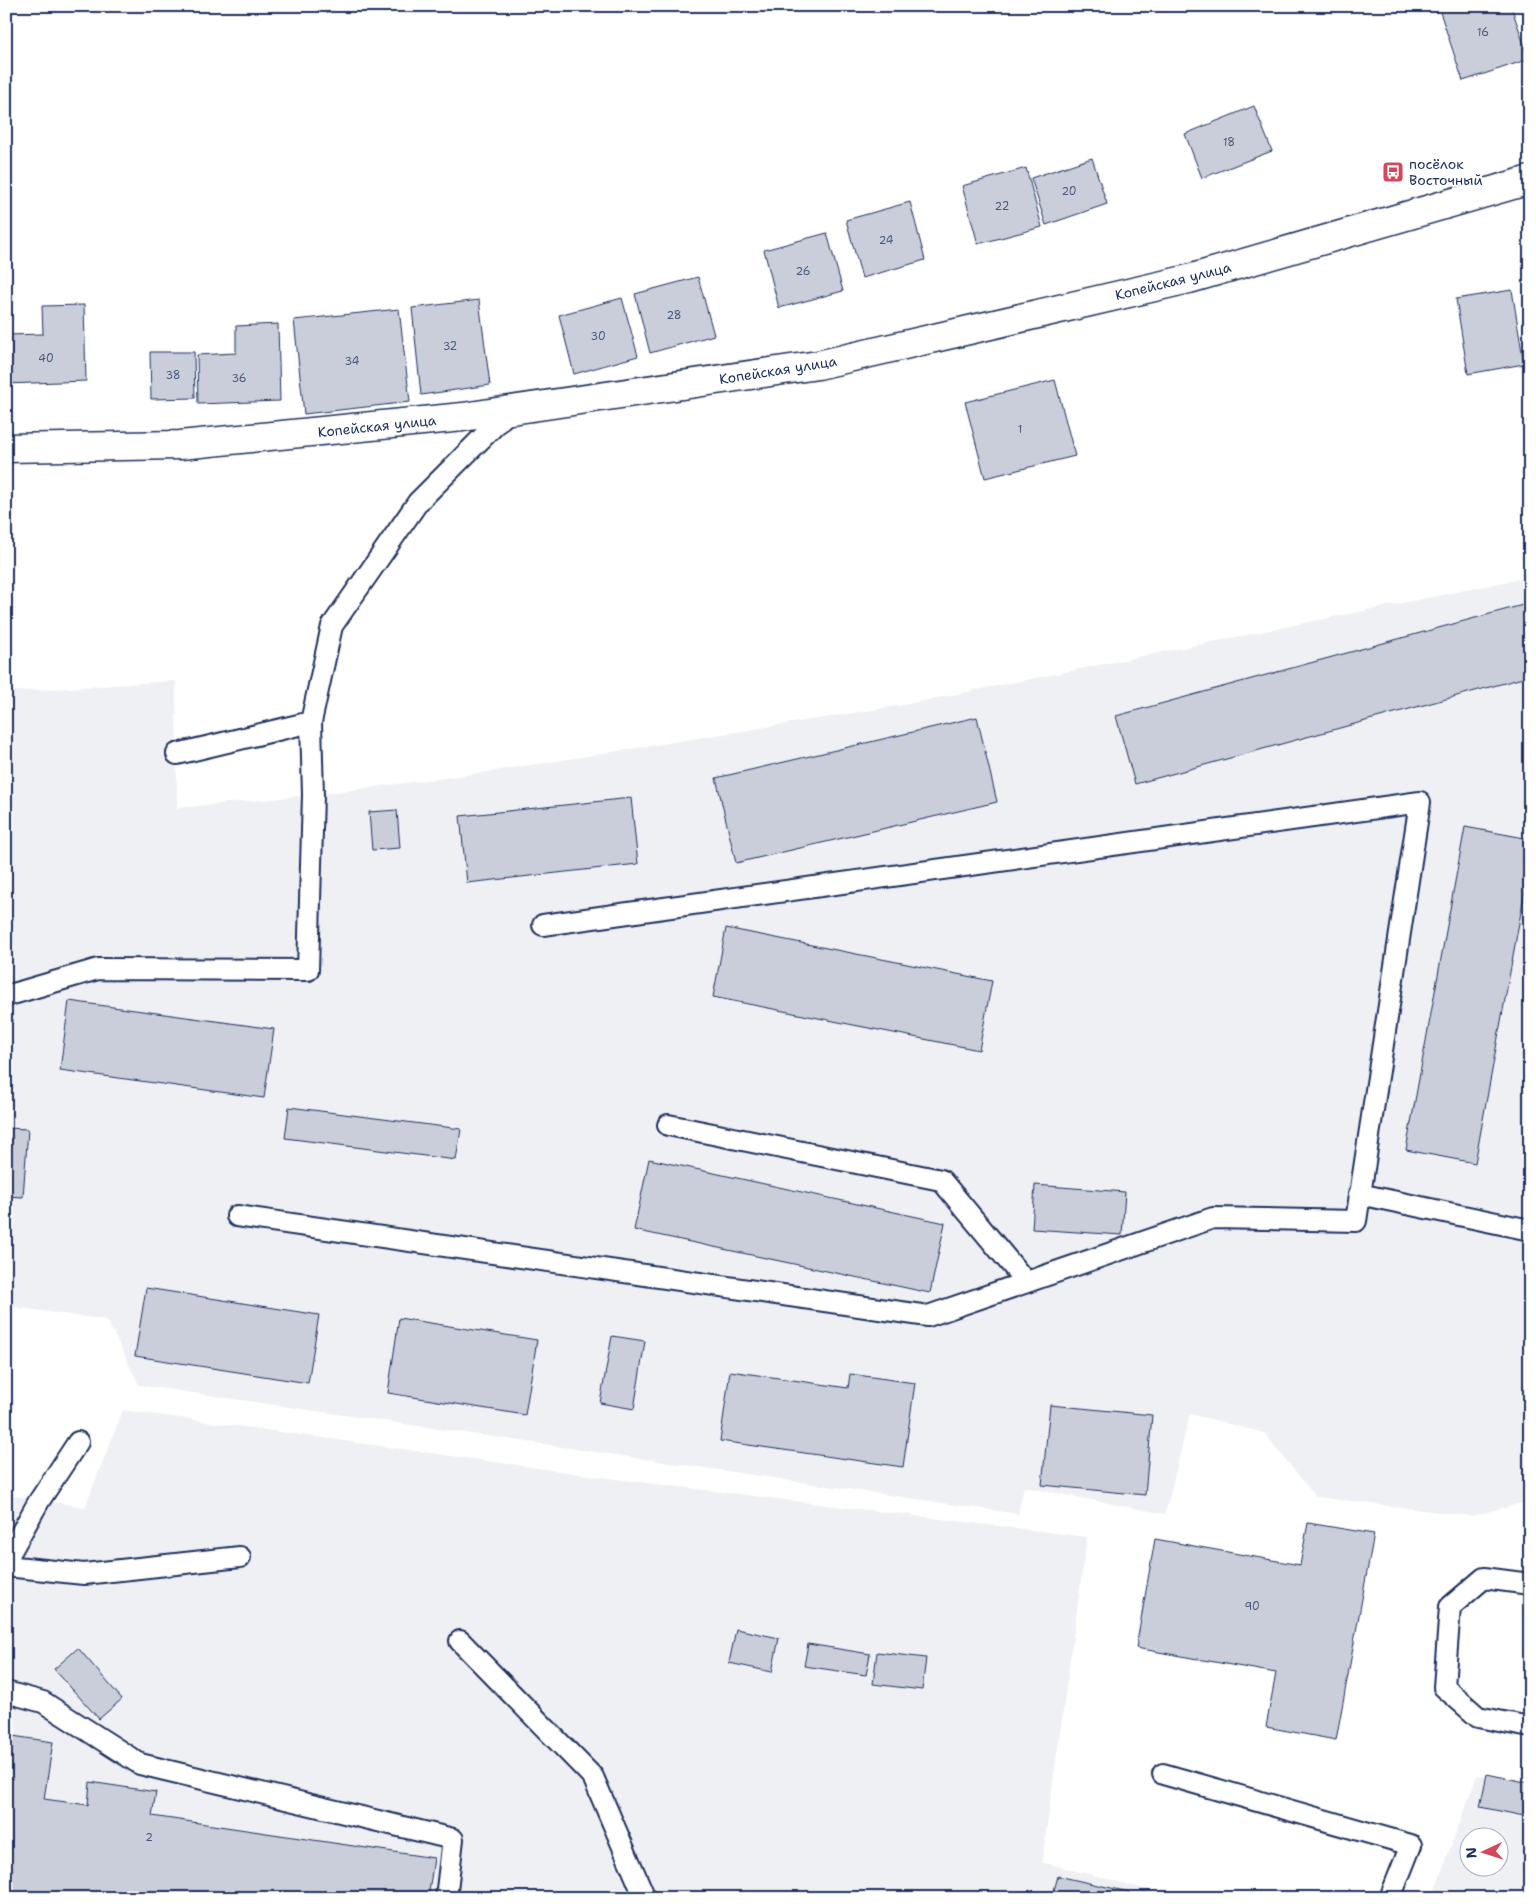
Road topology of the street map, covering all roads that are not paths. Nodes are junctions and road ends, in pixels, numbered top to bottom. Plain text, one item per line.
1 (1530, 180) edge
2 (509, 410) junction
3 (6, 448) edge
4 (312, 722) junction
5 (177, 754) dead end
6 (543, 925) dead end
7 (6, 996) edge
8 (668, 1125) dead end
9 (1359, 1194) junction
10 (237, 1216) dead end
11 (1530, 1230) edge
12 (1026, 1282) junction
13 (78, 1442) dead end
14 (240, 1557) dead end
15 (6, 1560) edge
16 (6, 1566) edge
17 (1530, 1584) edge
18 (460, 1641) dead end
19 (6, 1692) edge
20 (1530, 1727) edge
21 (1163, 1774) dead end
22 (446, 1898) edge
23 (645, 1898) edge
24 (1390, 1898) edge

1 - 2 street, Копейская улица
2 - 3 street, Копейская улица
2 - 4 lane
4 - 5 lane
4 - 7 lane
6 - 9 lane
8 - 12 lane
9 - 11 lane
9 - 12 lane
10 - 12 lane
13 - 15 lane
14 - 16 lane
17 - 20 lane
18 - 23 lane
19 - 22 lane
21 - 24 lane

